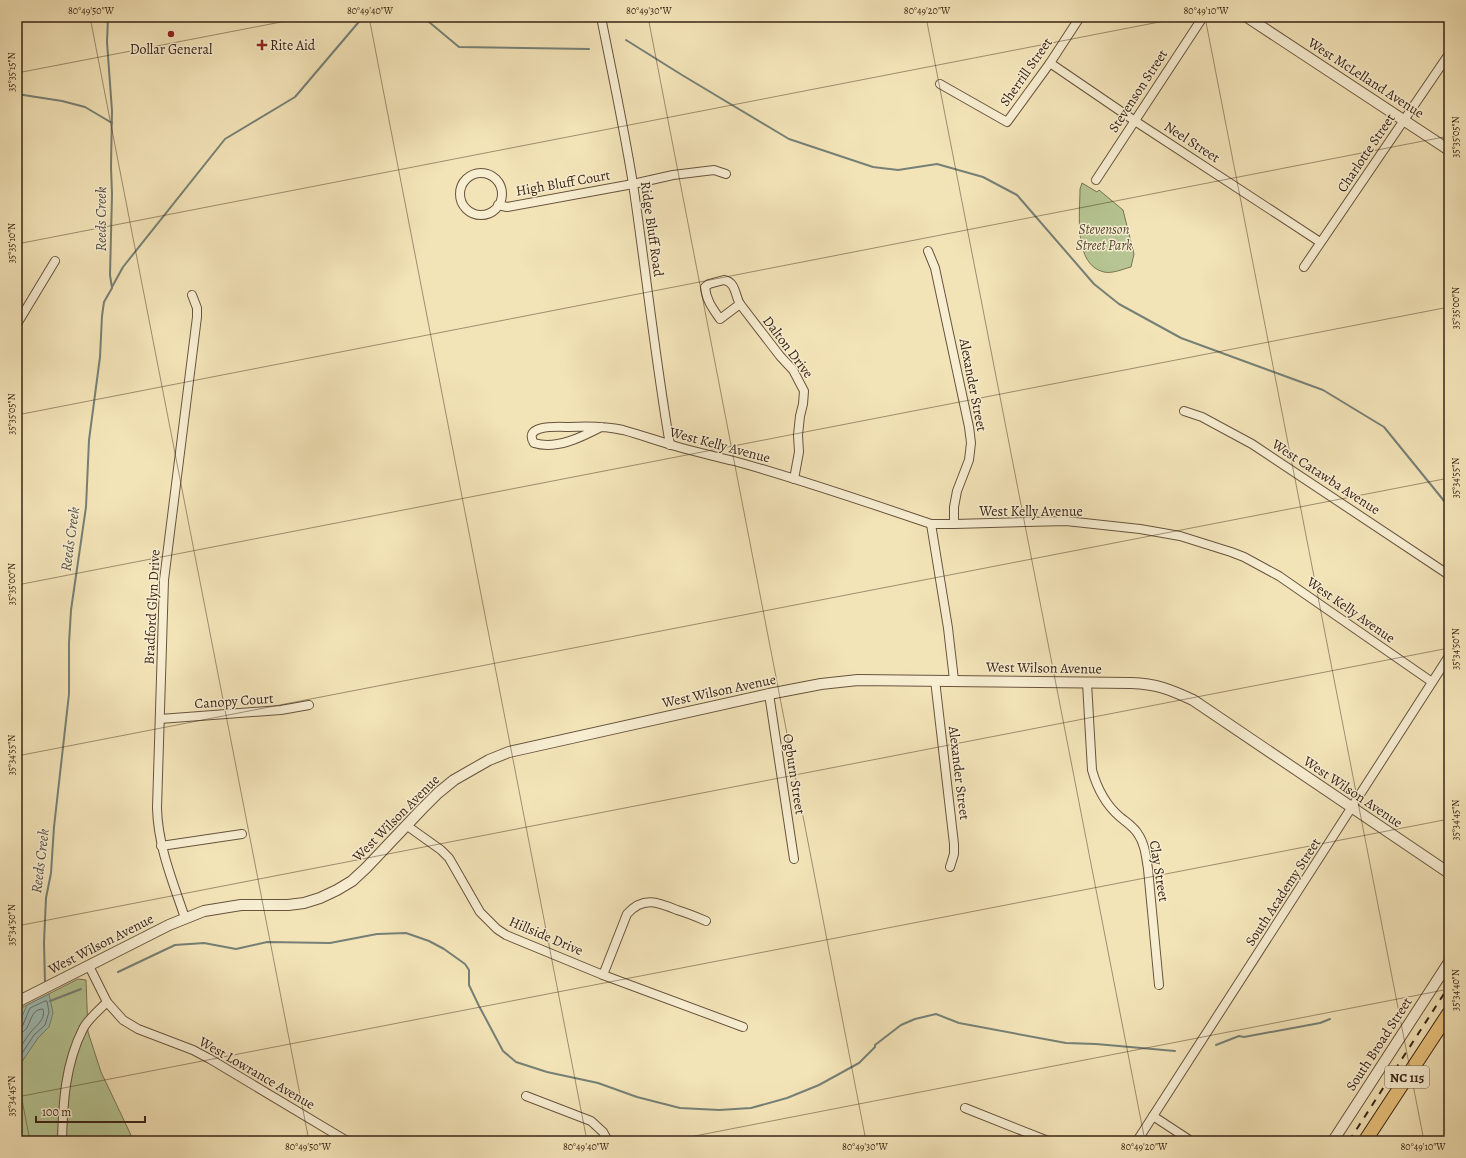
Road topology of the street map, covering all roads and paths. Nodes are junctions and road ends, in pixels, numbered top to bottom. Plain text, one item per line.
1 (601, 17) edge
2 (1080, 17) edge
3 (1203, 17) edge
4 (1248, 17) edge
5 (1449, 54) edge
6 (1050, 63) junction
7 (940, 84) dead end
8 (1135, 120) junction
9 (1404, 120) junction
10 (1449, 150) edge
11 (726, 174) dead end
12 (1096, 180) dead end
13 (633, 184) junction
14 (498, 205) junction
15 (1320, 242) junction
16 (928, 251) dead end
17 (55, 261) dead end
18 (1304, 267) dead end
19 (192, 295) dead end
20 (740, 304) junction
21 (17, 324) edge
22 (1184, 411) dead end
23 (601, 427) junction
24 (670, 445) junction
25 (794, 479) junction
26 (931, 524) junction
27 (954, 524) junction
28 (1449, 575) edge
29 (1449, 656) edge
30 (935, 680) junction
31 (954, 680) junction
32 (1432, 682) junction
33 (1087, 683) junction
34 (769, 694) junction
35 (309, 706) dead end
36 (160, 719) junction
37 (1352, 808) junction
38 (406, 825) junction
39 (242, 834) dead end
40 (161, 846) junction
41 (794, 859) dead end
42 (950, 867) dead end
43 (1449, 873) edge
44 (185, 918) junction
45 (706, 921) dead end
46 (1449, 962) edge
47 (89, 966) junction
48 (603, 975) junction
49 (1160, 985) dead end
50 (17, 1002) edge
51 (107, 1002) junction
52 (1449, 1013) edge
53 (743, 1027) dead end
54 (526, 1096) dead end
55 (965, 1108) dead end
56 (1153, 1116) junction
57 (62, 1141) edge
58 (347, 1141) edge
59 (608, 1141) edge
60 (1048, 1141) edge
61 (1137, 1141) edge
62 (1191, 1141) edge
63 (1334, 1141) edge
64 (1365, 1141) edge

1 - 13 street, Ridge Bluff Road
2 - 6 street, Sherrill Street
3 - 8 street, Stevenson Street
4 - 9 street, West McLelland Avenue
5 - 9 street, Charlotte Street
6 - 7 street, Sherrill Street
6 - 8 street, Neel Street
8 - 12 street, Stevenson Street
8 - 15 street, Neel Street
9 - 10 street, West McLelland Avenue
9 - 15 street, Charlotte Street
11 - 13 street, High Bluff Court
13 - 14 street, High Bluff Court
13 - 24 street, Ridge Bluff Road
14 - 14 street, High Bluff Court
15 - 18 street, Charlotte Street
16 - 27 street, Alexander Street
17 - 21 street
19 - 36 street, Bradford Glyn Drive
20 - 20 street, Dalton Drive
20 - 25 street, Dalton Drive
22 - 28 street, West Catawba Avenue
23 - 23 street, West Kelly Avenue
23 - 24 street, West Kelly Avenue
24 - 25 street, West Kelly Avenue
25 - 26 street, West Kelly Avenue
26 - 27 street, West Kelly Avenue
26 - 31 street
27 - 32 street, West Kelly Avenue
29 - 32 street, South Academy Street
30 - 31 street, West Wilson Avenue
30 - 34 street, West Wilson Avenue
30 - 42 street, Alexander Street
31 - 33 street, West Wilson Avenue
32 - 37 street, South Academy Street
33 - 37 street, West Wilson Avenue
33 - 49 street, Clay Street
34 - 38 street, West Wilson Avenue
34 - 41 street, Ogburn Street
35 - 36 street, Canopy Court
36 - 40 street, Bradford Glyn Drive
37 - 43 street, West Wilson Avenue
37 - 56 street, South Academy Street
38 - 44 street, West Wilson Avenue
38 - 48 street, Hillside Drive
39 - 40 street
40 - 44 street, Bradford Glyn Drive
44 - 47 street, West Wilson Avenue
45 - 48 street
46 - 63 street, South Broad Street
47 - 50 street, West Wilson Avenue
47 - 51 street, West Lowrance Avenue
48 - 53 street, Hillside Drive
51 - 57 street
51 - 58 street, West Lowrance Avenue
52 - 64 main road, NC 115
54 - 59 street
55 - 60 street
56 - 61 street, South Academy Street
56 - 62 street

